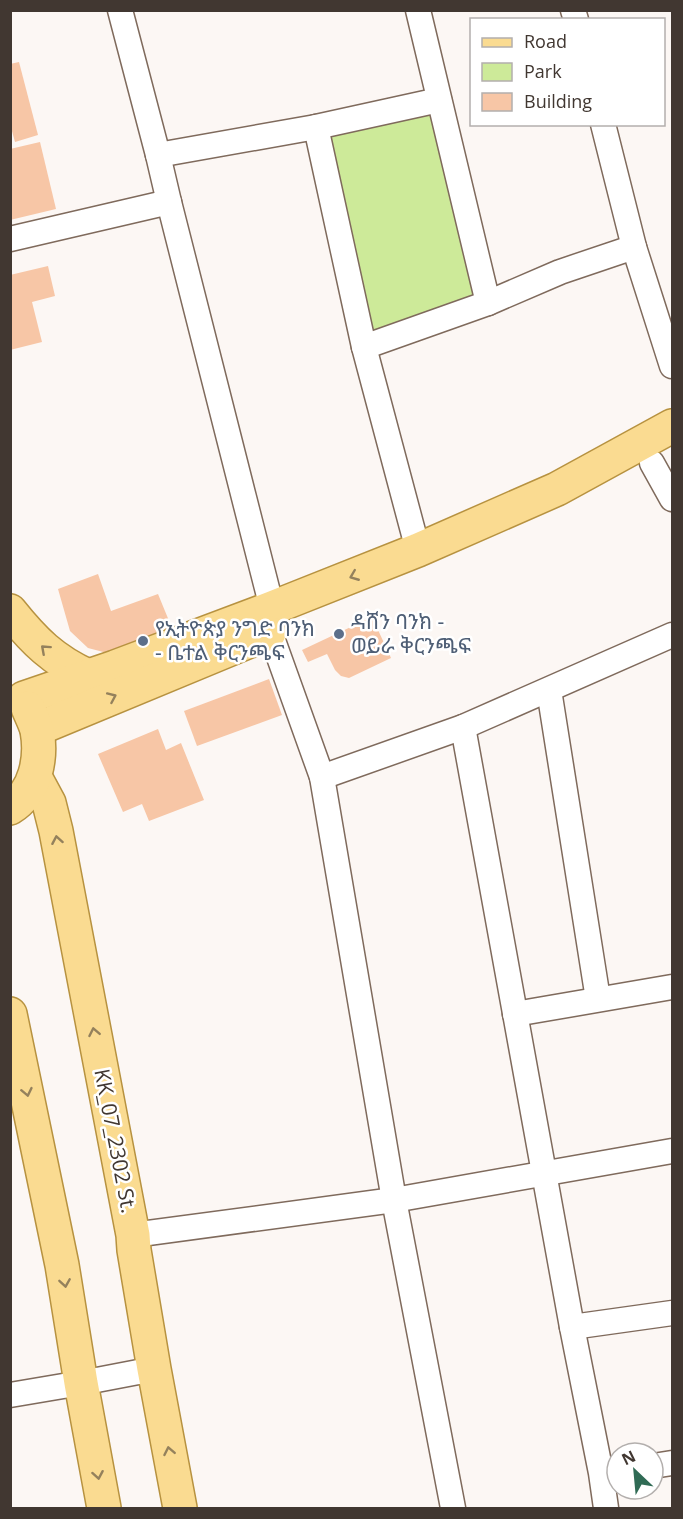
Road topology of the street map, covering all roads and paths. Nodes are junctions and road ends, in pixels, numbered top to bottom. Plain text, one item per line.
1 (120, 10) edge
2 (418, 10) edge
3 (439, 100) junction
4 (604, 126) edge
5 (316, 127) junction
6 (158, 155) junction
7 (169, 202) junction
8 (10, 239) edge
9 (634, 247) junction
10 (488, 303) junction
11 (364, 347) junction
12 (672, 366) edge
13 (672, 426) edge
14 (662, 456) edge
15 (672, 500) edge
16 (418, 550) junction
17 (10, 611) edge
18 (271, 620) junction
19 (672, 635) edge
20 (88, 676) junction
21 (17, 690) edge
22 (549, 690) junction
23 (81, 711) junction
24 (463, 727) junction
25 (37, 729) junction
26 (322, 777) junction
27 (42, 790) junction
28 (10, 807) edge
29 (672, 987) edge
30 (598, 999) junction
31 (10, 1014) edge
32 (515, 1014) junction
33 (672, 1151) edge
34 (545, 1174) junction
35 (394, 1200) junction
36 (133, 1235) junction
37 (672, 1313) edge
38 (572, 1327) junction
39 (154, 1369) junction
40 (81, 1383) junction
41 (10, 1395) edge
42 (605, 1456) edge
43 (104, 1509) edge
44 (180, 1509) edge
45 (453, 1509) edge

1 - 6 street
2 - 3 street
3 - 5 street
3 - 10 street
4 - 9 street
5 - 6 street
5 - 11 street
6 - 7 street
7 - 8 street
7 - 18 street
9 - 10 street
9 - 12 street
10 - 11 street
11 - 16 street
13 - 16 main road
14 - 15 street
14 - 18 main road
16 -> 18 main road
20 -> 17 main road
18 - 20 main road
23 -> 18 main road
18 - 26 street
19 - 22 street
20 - 21 main road
21 - 25 main road
22 - 24 street
22 - 30 street
23 - 25 main road
23 - 27 main road
24 - 26 street
24 - 32 street
25 - 27 main road
26 - 35 street
27 - 28 main road
36 -> 27 main road, KK_07_2302 St.
29 - 30 street
30 - 32 street
31 -> 40 main road
32 - 34 street
33 - 34 street
34 - 35 street
34 - 38 street
35 - 36 street
35 - 45 street
36 - 39 main road, KK_07_2302 St.
37 - 38 street
38 - 42 street
39 - 40 street
44 -> 39 main road, KK_07_2302 St.
40 - 41 street
40 -> 43 main road

